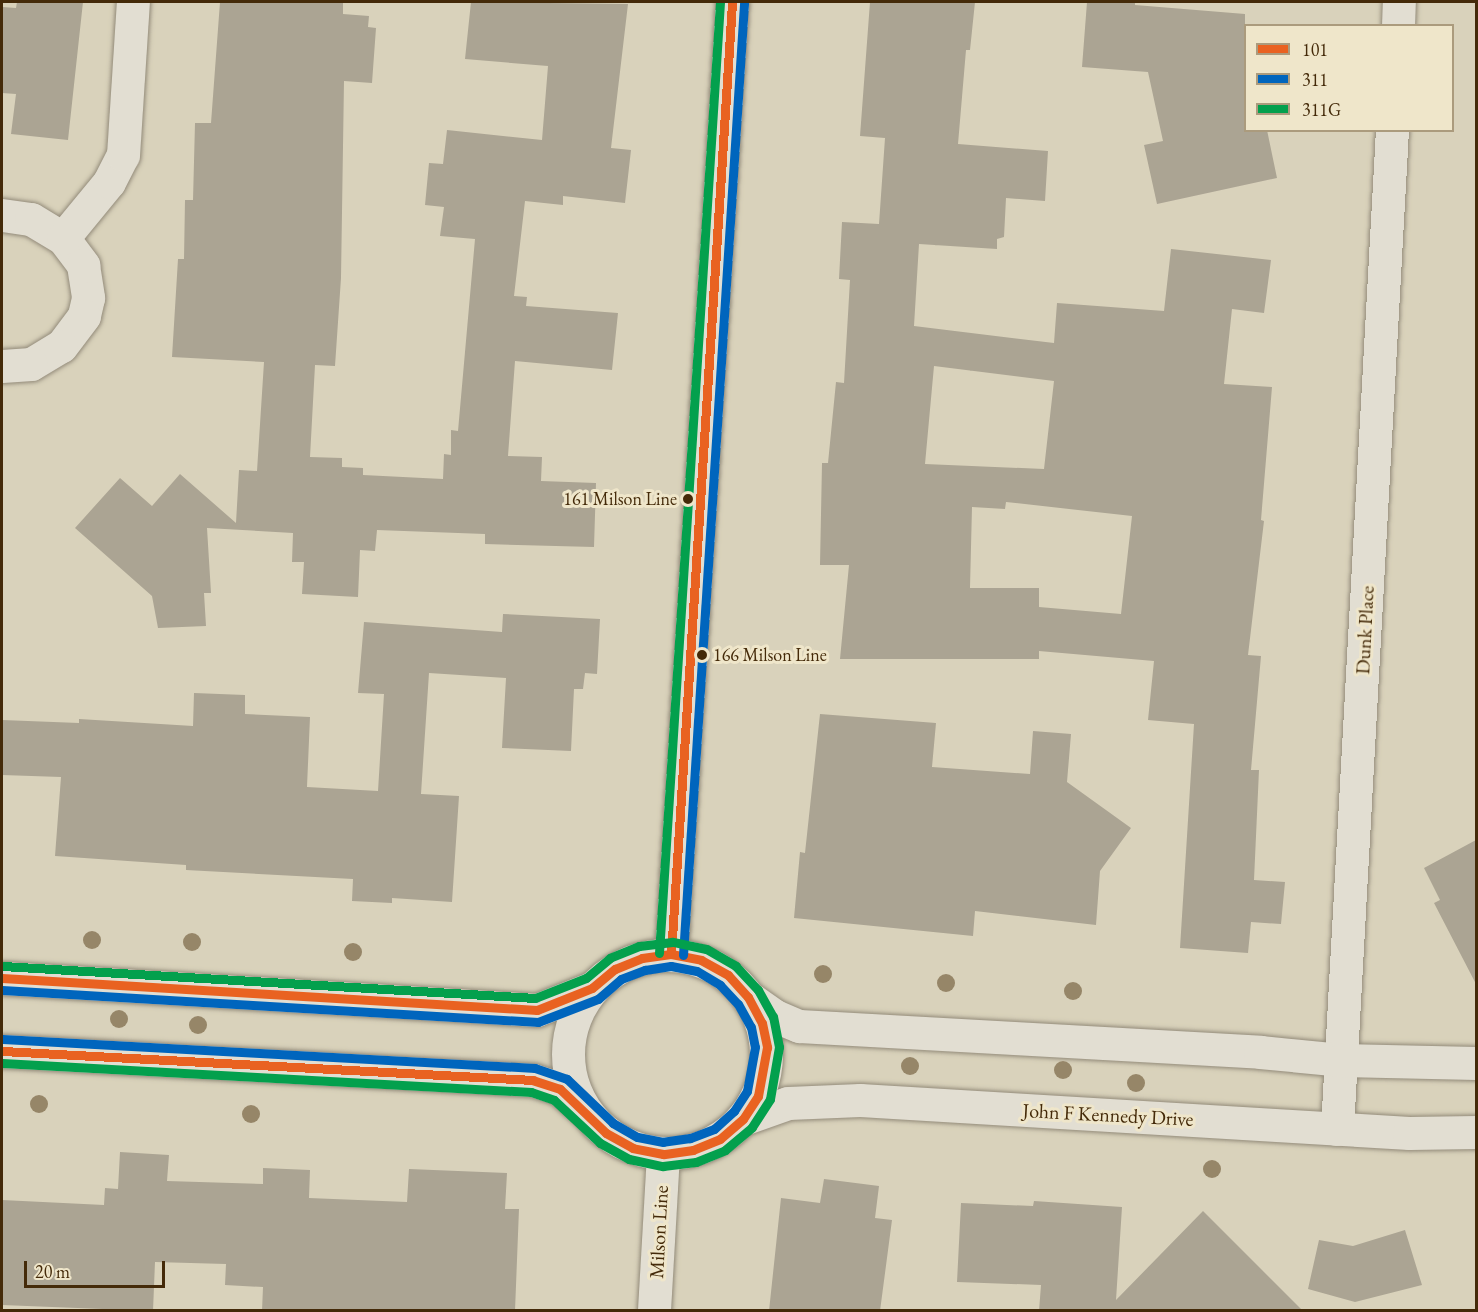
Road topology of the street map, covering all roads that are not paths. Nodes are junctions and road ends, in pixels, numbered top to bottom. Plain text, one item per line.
1 (133, 2) edge
2 (732, 2) edge
3 (1399, 2) edge
4 (1398, 24) edge
5 (1392, 132) edge
6 (2, 215) edge
7 (63, 238) junction
8 (2, 366) edge
9 (671, 954) junction
10 (2, 978) edge
11 (592, 988) junction
12 (748, 997) junction
13 (2, 1051) edge
14 (1341, 1060) junction
15 (1476, 1063) edge
16 (585, 1111) junction
17 (742, 1119) junction
18 (1337, 1129) junction
19 (1476, 1132) edge
20 (663, 1154) junction
21 (654, 1311) edge

1 - 7 main road
2 - 9 main road
3 - 4 main road
5 - 14 main road, Dunk Place
6 - 7 main road
7 - 8 main road
9 - 11 main road
9 - 12 main road
10 - 11 main road
11 - 16 main road
12 - 14 main road
12 - 17 main road
13 - 16 main road
14 - 15 main road
14 - 18 main road, Dunk Place
16 - 20 main road
17 - 18 main road, John F Kennedy Drive
17 - 20 main road
18 - 19 main road, John F Kennedy Drive
20 - 21 main road, Milson Line

